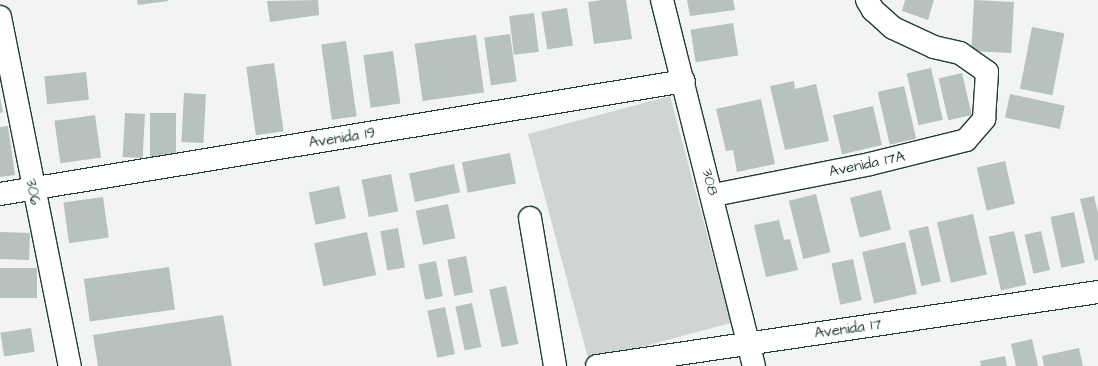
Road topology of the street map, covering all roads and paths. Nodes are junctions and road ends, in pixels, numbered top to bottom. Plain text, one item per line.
1 (662, 0) edge
2 (867, 0) edge
3 (0, 17) edge
4 (684, 80) junction
5 (33, 189) junction
6 (0, 194) edge
7 (714, 195) junction
8 (530, 218) dead end
9 (1098, 292) edge
10 (748, 344) junction
11 (70, 366) edge
12 (555, 366) edge
13 (597, 366) edge
14 (754, 366) edge

1 - 4 street, 308
2 - 7 street, Avenida 17A
3 - 5 street, 306
4 - 5 street, Avenida 19
4 - 7 street, 308
5 - 6 street, Avenida 19
5 - 11 street, 306
7 - 10 street, 308
8 - 12 street
9 - 10 street, Avenida 17
10 - 13 street, Avenida 17
10 - 14 street, 308

